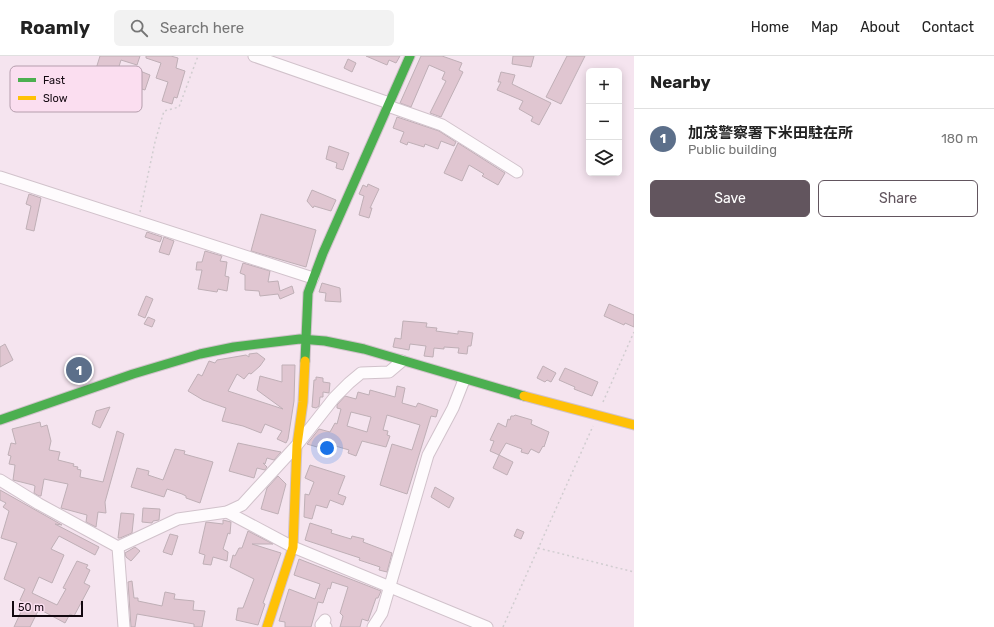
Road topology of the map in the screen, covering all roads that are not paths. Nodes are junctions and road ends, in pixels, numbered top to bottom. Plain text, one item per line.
1 (254, 56) edge
2 (410, 56) edge
3 (388, 104) junction
4 (517, 172) dead end
5 (0, 177) edge
6 (313, 278) junction
7 (305, 339) junction
8 (402, 361) junction
9 (464, 380) junction
10 (0, 420) edge
11 (634, 426) edge
12 (297, 445) junction
13 (0, 480) edge
14 (227, 512) junction
15 (293, 546) junction
16 (118, 548) junction
17 (390, 586) junction
18 (124, 627) edge
19 (267, 627) edge
20 (373, 627) edge
21 (487, 627) edge

1 - 3 street
2 - 3 street
3 - 4 street
3 - 6 street
5 - 6 street
6 - 7 street
7 - 8 street
7 - 10 street
7 - 12 street
8 - 9 street
8 - 12 street
9 - 11 street
9 - 17 street
12 - 14 street
12 - 15 street
13 - 16 street
14 - 15 street
14 - 16 street
15 - 17 street
15 - 19 street
16 - 18 street
17 - 20 street
17 - 21 street

